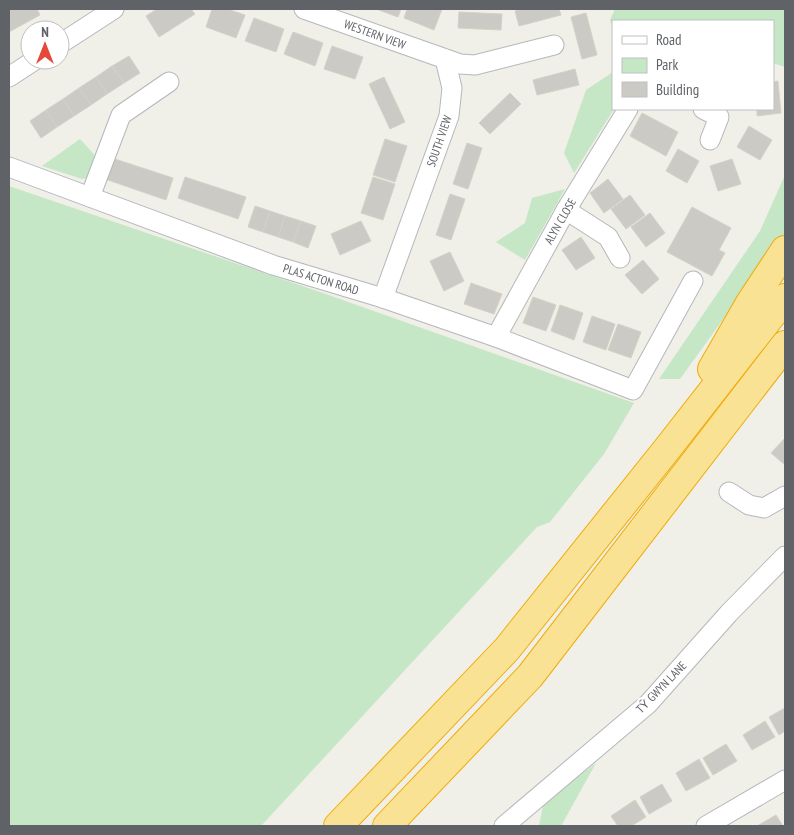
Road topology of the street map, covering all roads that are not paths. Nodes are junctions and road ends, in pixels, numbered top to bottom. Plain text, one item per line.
1 (114, 9) edge
2 (304, 9) edge
3 (70, 38) edge
4 (554, 45) dead end
5 (445, 60) junction
6 (20, 70) edge
7 (9, 77) edge
8 (169, 82) dead end
9 (627, 110) edge
10 (716, 112) edge
11 (710, 140) dead end
12 (9, 167) edge
13 (90, 198) junction
14 (566, 210) junction
15 (785, 250) edge
16 (620, 258) dead end
17 (693, 281) dead end
18 (383, 298) junction
19 (785, 298) edge
20 (496, 337) junction
21 (785, 345) edge
22 (785, 362) edge
23 (667, 449) junction
24 (702, 453) junction
25 (728, 492) dead end
26 (785, 496) edge
27 (785, 556) edge
28 (785, 780) edge
29 (509, 825) edge
30 (338, 826) edge
31 (387, 826) edge
32 (706, 826) edge

1 - 3 street
2 - 5 street, WESTERN VIEW
4 - 5 street
5 - 18 street, SOUTH VIEW
6 - 7 street
8 - 13 street
9 - 14 street, ALYN CLOSE
10 - 11 street
12 - 13 street, PLAS ACTON ROAD
13 - 18 street, PLAS ACTON ROAD
14 - 16 street
14 - 20 street, ALYN CLOSE
15 - 23 highway
17 - 20 street, PLAS ACTON ROAD
18 - 20 street, PLAS ACTON ROAD
19 - 23 highway
21 - 24 highway
22 - 24 highway
23 - 30 highway
24 - 31 highway
25 - 26 street
27 - 29 street, TŶ GWYN LANE
28 - 32 street

